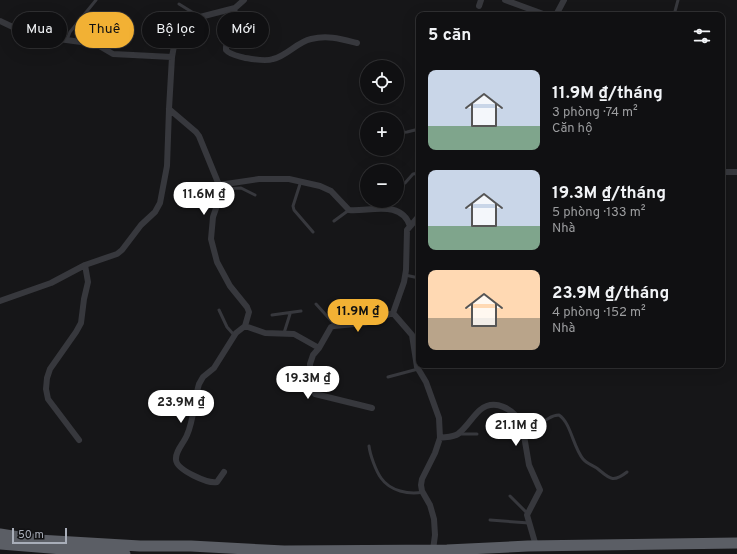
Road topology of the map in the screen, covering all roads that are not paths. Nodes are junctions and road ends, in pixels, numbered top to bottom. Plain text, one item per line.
1 (96, 0) edge
2 (244, 0) edge
3 (505, 0) edge
4 (564, 0) edge
5 (678, 0) edge
6 (179, 4) dead end
7 (235, 8) junction
8 (192, 12) edge
9 (538, 12) edge
10 (558, 12) edge
11 (675, 12) edge
12 (209, 15) edge
13 (0, 21) edge
14 (12, 27) edge
15 (67, 40) joint
16 (357, 43) dead end
17 (174, 48) edge
18 (172, 57) junction
19 (169, 109) junction
20 (416, 130) edge
21 (404, 132) edge
22 (725, 172) edge
23 (737, 172) edge
24 (416, 174) edge
25 (301, 181) junction
26 (404, 183) dead end
27 (220, 187) junction
28 (255, 195) dead end
29 (349, 210) junction
30 (416, 219) edge
31 (334, 221) dead end
32 (410, 226) junction
33 (313, 232) dead end
34 (85, 265) junction
35 (405, 275) junction
36 (416, 277) edge
37 (0, 301) edge
38 (316, 304) dead end
39 (219, 310) dead end
40 (301, 311) dead end
41 (393, 313) junction
42 (290, 314) junction
43 (272, 315) dead end
44 (245, 326) junction
45 (336, 326) junction
46 (284, 333) junction
47 (234, 335) junction
48 (320, 348) junction
49 (416, 363) edge
50 (418, 369) joint
51 (388, 377) dead end
52 (372, 408) dead end
53 (522, 424) junction
54 (458, 434) junction
55 (476, 434) dead end
56 (440, 438) junction
57 (79, 440) dead end
58 (369, 446) dead end
59 (224, 472) dead end
60 (627, 472) dead end
61 (423, 492) junction
62 (510, 496) dead end
63 (528, 514) junction
64 (490, 520) dead end
65 (529, 523) junction
66 (0, 534) edge
67 (737, 543) edge
68 (0, 544) edge
69 (536, 546) junction
70 (144, 550) edge
71 (433, 550) junction
72 (125, 554) edge

1 - 15 lane
2 - 7 street
3 - 9 street
4 - 10 street
5 - 11 lane
6 - 8 lane
7 - 12 street
7 - 16 street
13 - 14 street
15 - 18 street
17 - 18 street
18 - 19 street
19 - 27 street
19 - 34 street
20 - 21 lane
22 - 23 street
24 - 26 lane
25 - 27 street
25 - 29 street
25 - 33 lane
27 - 28 lane
27 - 44 street
29 - 31 lane
29 - 32 street
30 - 32 street
32 - 35 street
34 - 37 street
34 - 57 street
35 - 36 lane
35 - 41 street
38 - 45 lane
39 - 47 lane
40 - 42 lane
41 - 45 street
41 - 49 street
42 - 43 lane
42 - 46 lane
44 - 46 street
44 - 47 street
45 - 48 street
46 - 48 street
47 - 59 street
48 - 52 street
50 - 51 lane
50 - 56 street
53 - 54 street
53 - 60 lane
53 - 63 street
54 - 55 lane
54 - 56 street
56 - 61 street
58 - 61 lane
61 - 71 street
62 - 63 lane
63 - 65 street
64 - 65 lane
65 - 69 street
66 - 70 highway
67 - 69 highway
68 - 72 highway
69 - 71 highway
70 - 71 highway

